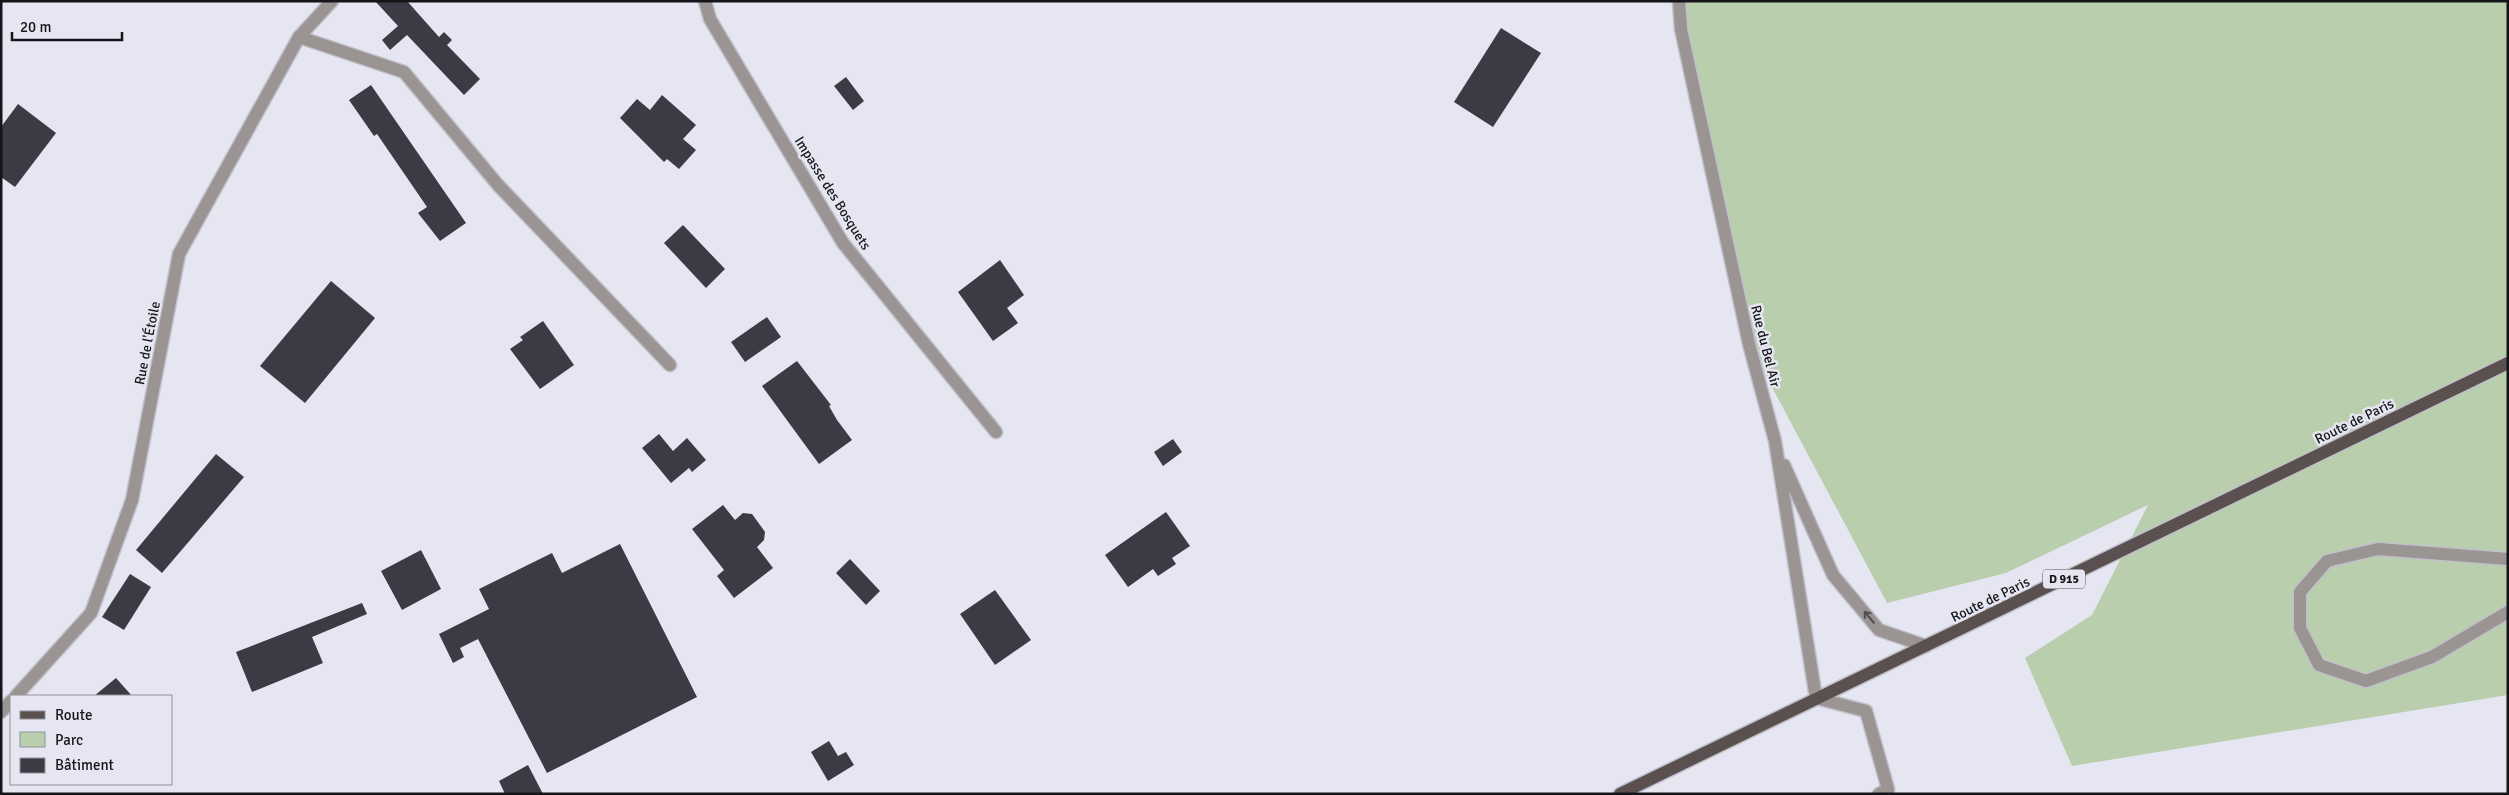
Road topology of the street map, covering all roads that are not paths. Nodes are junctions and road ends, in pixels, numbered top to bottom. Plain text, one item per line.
1 (332, 1) edge
2 (705, 1) edge
3 (1679, 1) edge
4 (299, 37) junction
5 (2508, 363) edge
6 (670, 365) dead end
7 (996, 432) dead end
8 (1775, 441) junction
9 (2508, 559) edge
10 (2508, 612) edge
11 (1926, 646) junction
12 (17, 695) edge
13 (1816, 698) junction
14 (10, 702) edge
15 (1, 712) edge
16 (1620, 794) edge
17 (1879, 794) edge

1 - 4 street, Rue de l'Étoile
2 - 7 street, Impasse des Bosquets
3 - 8 street, Rue du Bel Air
4 - 6 street
4 - 12 street, Rue de l'Étoile
5 - 11 main road, Route de Paris / D 915
11 -> 8 street
8 - 13 street, Rue du Bel Air
9 - 10 street
11 - 13 main road, Route de Paris / D 915
13 - 16 main road, Route de Paris / D 915
13 - 17 street
14 - 15 street

